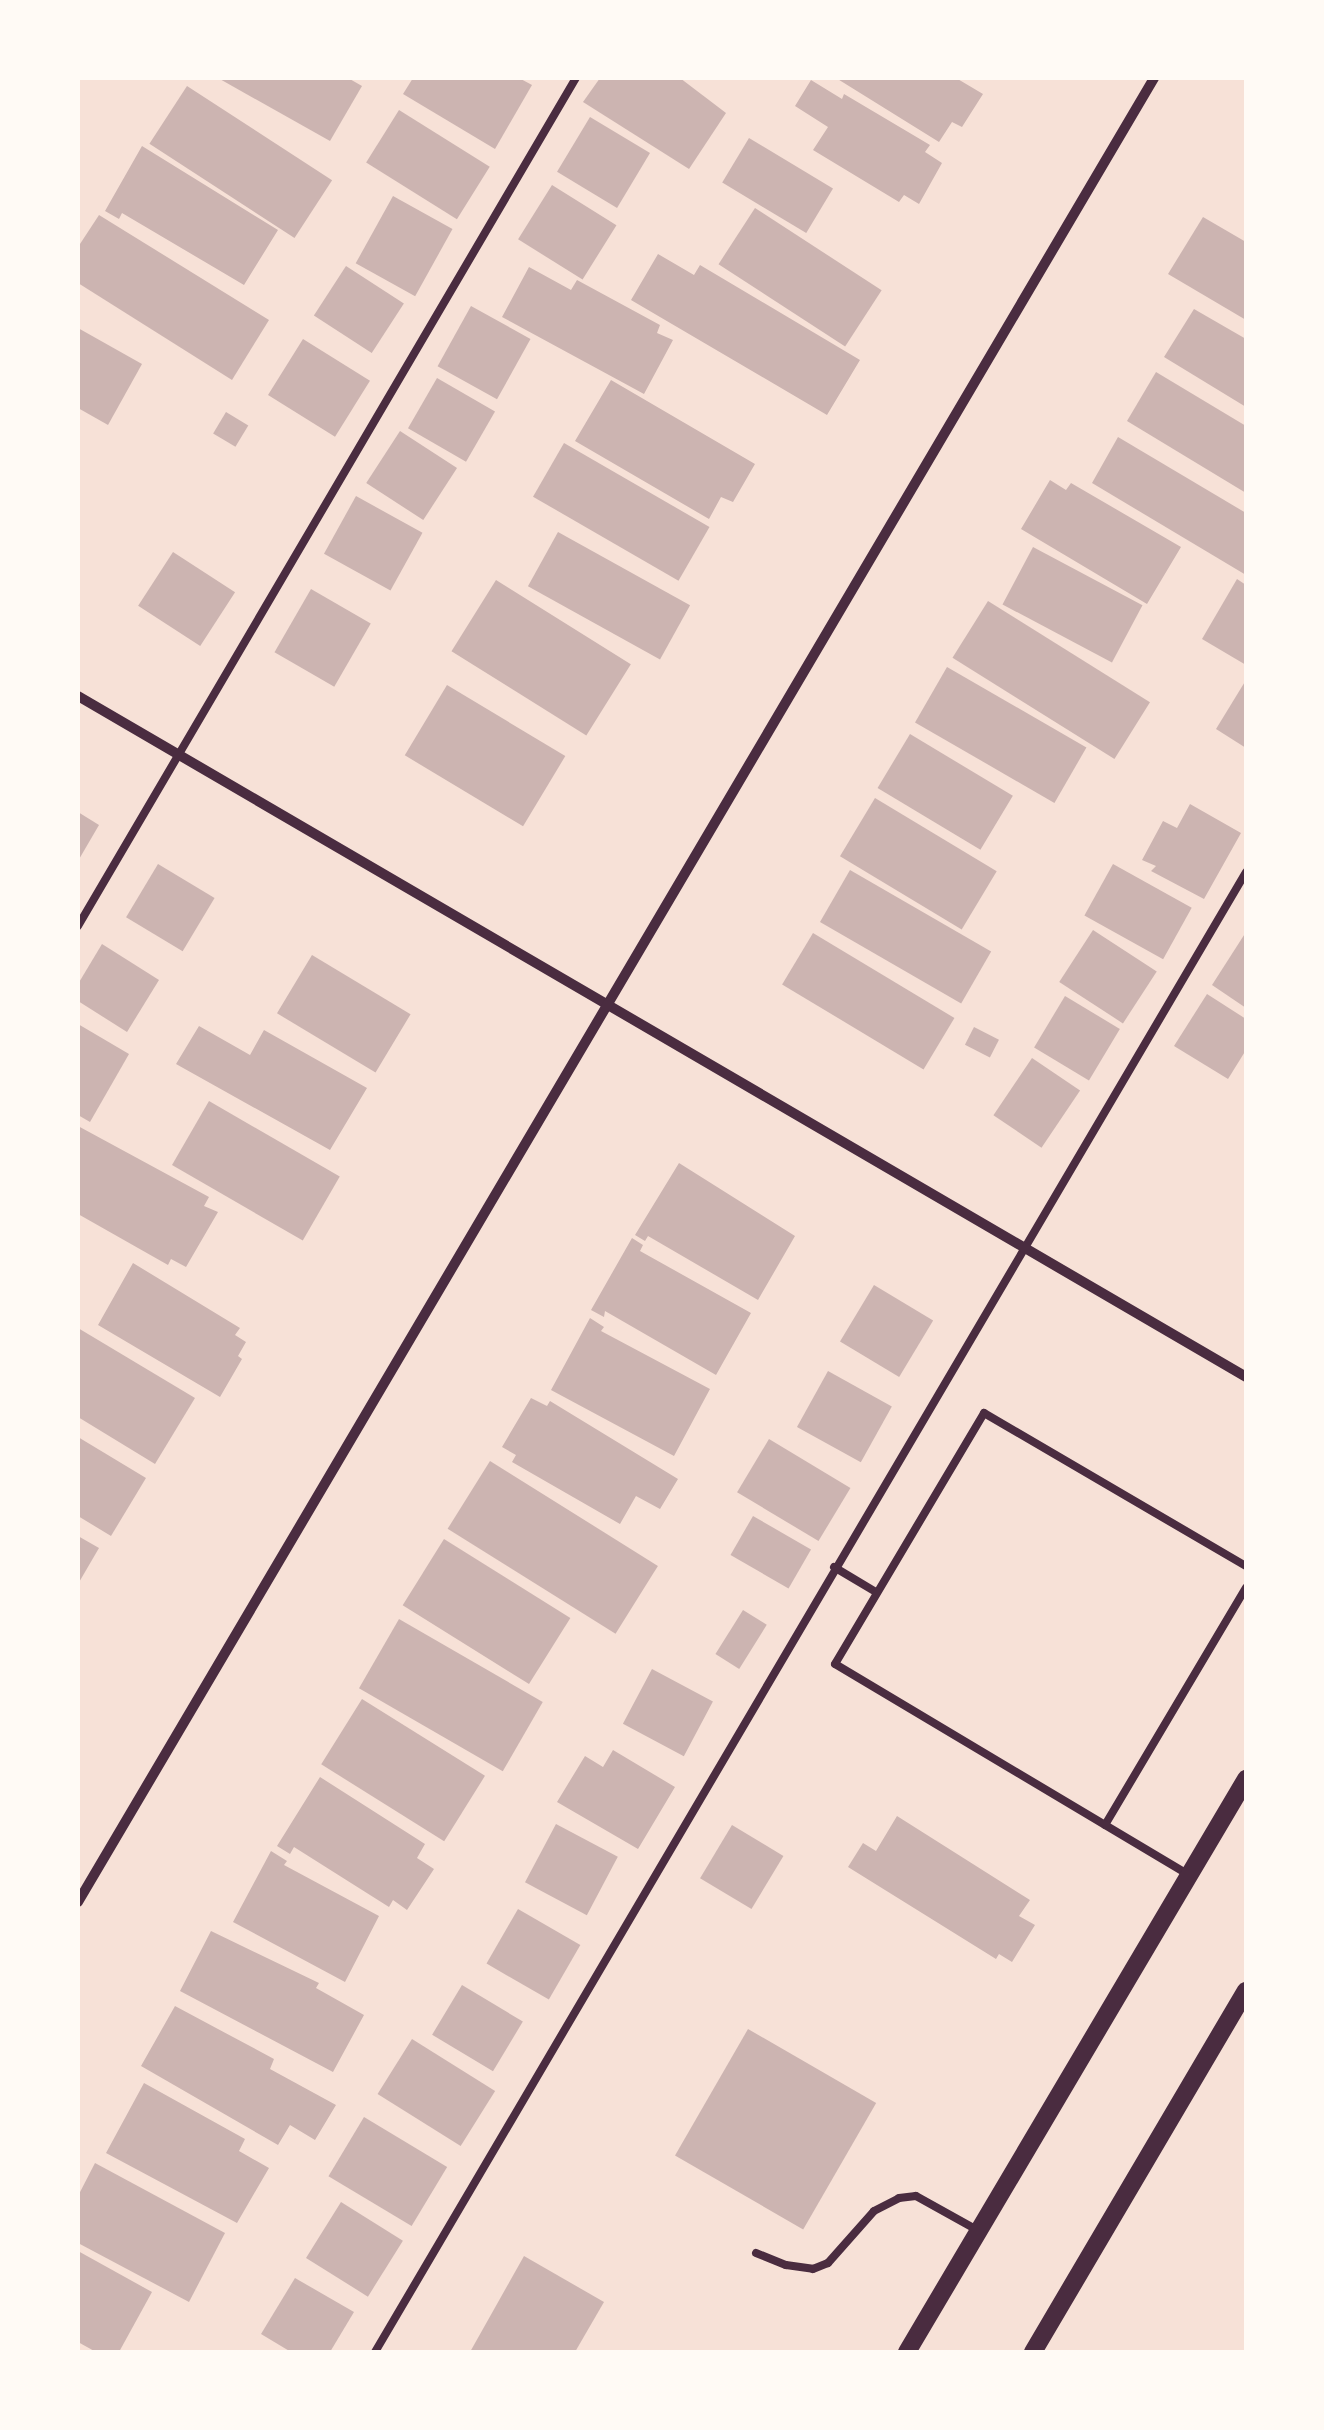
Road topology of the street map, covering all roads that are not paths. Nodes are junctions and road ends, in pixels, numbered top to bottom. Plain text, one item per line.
1 (576, 78) edge
2 (1154, 78) edge
3 (78, 696) edge
4 (179, 755) junction
5 (1246, 872) edge
6 (78, 926) edge
7 (607, 1005) junction
8 (1024, 1248) junction
9 (1246, 1377) edge
10 (834, 1566) junction
11 (1246, 1566) edge
12 (1246, 1588) edge
13 (876, 1592) junction
14 (1246, 1778) edge
15 (1105, 1826) junction
16 (1190, 1875) junction
17 (78, 1902) edge
18 (1246, 1991) edge
19 (978, 2231) junction
20 (756, 2252) dead end
21 (375, 2352) edge
22 (907, 2352) edge
23 (1034, 2352) edge

1 - 4 lane
2 - 7 street
3 - 4 street
4 - 6 lane
4 - 7 street
5 - 8 lane
7 - 8 street
7 - 17 street
8 - 9 street
8 - 10 lane
10 - 13 lane
10 - 21 lane
11 - 13 lane
12 - 15 lane
13 - 15 lane
14 - 16 street
15 - 16 lane
16 - 19 street
18 - 23 street
19 - 20 lane
19 - 22 street

